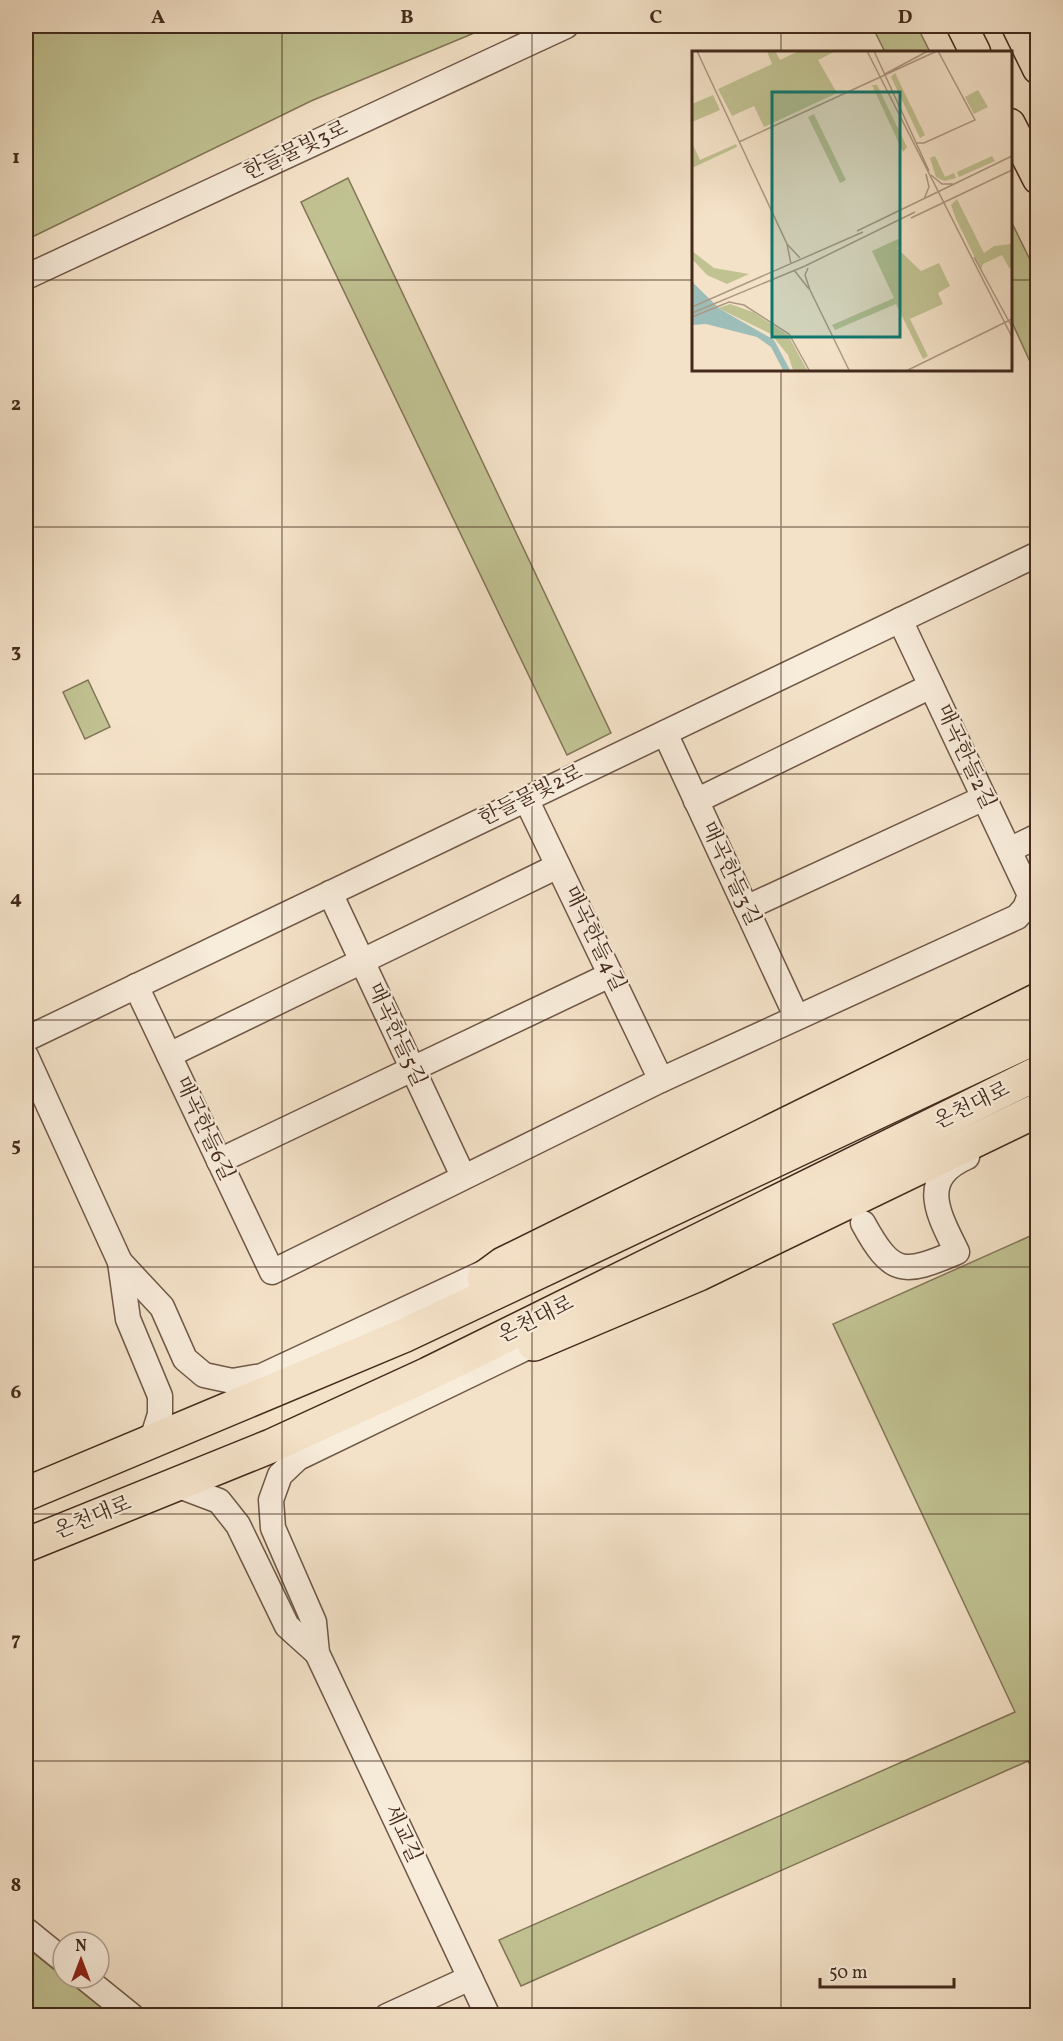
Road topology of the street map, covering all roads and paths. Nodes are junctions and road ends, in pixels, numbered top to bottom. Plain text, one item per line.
1 (566, 26) edge
2 (962, 26) edge
3 (1017, 26) edge
4 (974, 51) edge
5 (1038, 69) edge
6 (1012, 126) edge
7 (1038, 179) edge
8 (26, 277) edge
9 (1037, 554) edge
10 (900, 620) junction
11 (931, 686) junction
12 (665, 732) junction
13 (984, 798) junction
14 (526, 799) junction
15 (696, 801) junction
16 (1038, 836) edge
17 (1009, 850) junction
18 (558, 866) junction
19 (330, 893) junction
20 (746, 908) junction
21 (362, 962) junction
22 (610, 975) junction
23 (136, 986) junction
24 (1038, 1000) edge
25 (796, 1016) junction
26 (1038, 1036) edge
27 (26, 1039) edge
28 (169, 1055) junction
29 (26, 1056) edge
30 (412, 1069) junction
31 (1038, 1073) edge
32 (661, 1080) junction
33 (1038, 1110) edge
34 (1038, 1125) edge
35 (219, 1161) junction
36 (463, 1176) junction
37 (866, 1207) junction
38 (120, 1262) junction
39 (503, 1264) junction
40 (404, 1336) junction
41 (534, 1344) junction
42 (428, 1374) junction
43 (140, 1446) junction
44 (174, 1484) junction
45 (26, 1494) edge
46 (26, 1545) edge
47 (317, 1653) junction
48 (26, 1930) edge
49 (51, 1950) edge
50 (470, 1978) junction
51 (100, 1990) edge
52 (132, 2016) edge
53 (387, 2016) edge
54 (488, 2016) edge

1 - 8 street, 한들물빛3로
2 - 4 main road
3 - 5 main road
6 - 7 main road
9 - 10 street, 한들물빛2로
10 - 11 street, 매곡한들2길
10 - 12 street, 한들물빛2로
11 - 13 street, 매곡한들2길
11 - 15 street
12 - 14 street, 한들물빛2로
12 - 15 street, 매곡한들3길
13 - 17 street, 매곡한들2길
13 - 20 street
14 - 18 street, 매곡한들4길
14 - 19 street, 한들물빛2로
15 - 20 street, 매곡한들3길
16 - 17 street
17 - 25 street, 매곡한들2길
18 - 21 street
18 - 22 street, 매곡한들4길
19 - 21 street, 매곡한들5길
19 - 23 street, 한들물빛2로
20 - 25 street, 매곡한들3길
21 - 28 street
21 - 30 street, 매곡한들5길
22 - 30 street
22 - 32 street, 매곡한들4길
23 - 27 street, 한들물빛2로
23 - 28 street, 매곡한들6길
24 - 39 highway
25 - 32 street
26 - 40 highway, 온천대로
28 - 35 street, 매곡한들6길
29 - 38 street
30 - 35 street
30 - 36 street, 매곡한들5길
31 - 42 highway, 온천대로
32 - 36 street
33 - 37 highway
34 - 37 street
35 - 36 street, 매곡한들6길
37 - 41 highway
38 - 39 street
38 - 43 street
39 - 40 highway
40 - 43 highway, 온천대로
41 - 42 highway
41 - 47 street
42 - 44 highway, 온천대로
43 - 45 highway, 온천대로
44 - 46 highway, 온천대로
44 - 47 street
47 - 50 street, 세교길
48 - 49 street
50 - 53 street
50 - 54 street, 세교길
51 - 52 street

